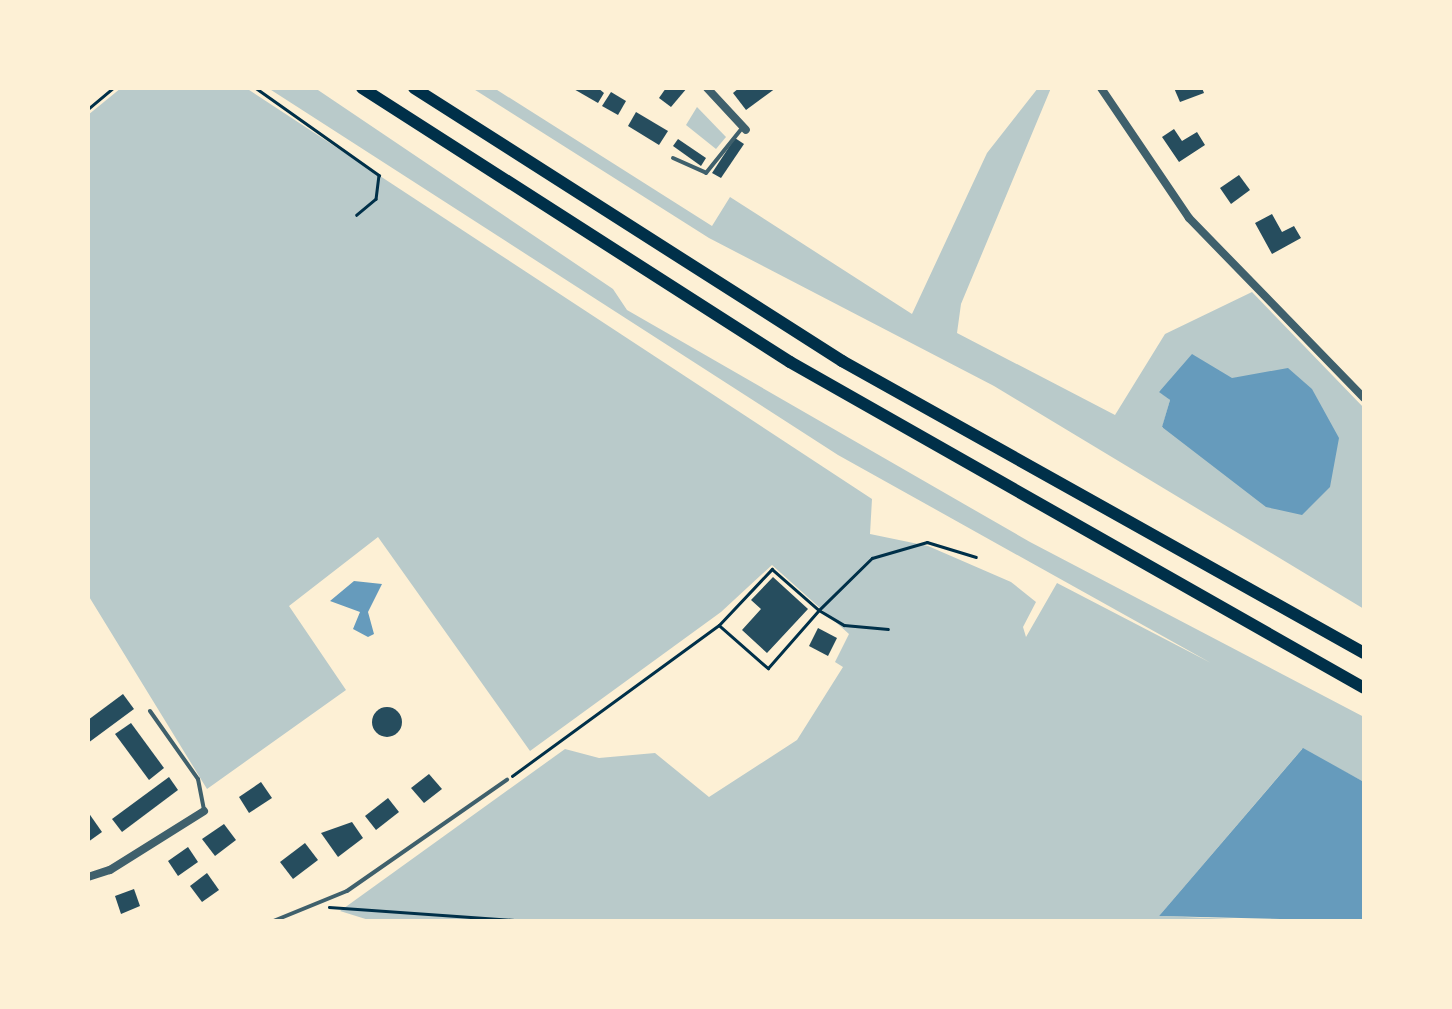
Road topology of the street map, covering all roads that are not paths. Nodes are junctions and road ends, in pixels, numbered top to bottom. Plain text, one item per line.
1 (362, 88) edge
2 (414, 88) edge
3 (707, 88) edge
4 (1101, 88) edge
5 (744, 128) joint
6 (673, 158) dead end
7 (1364, 398) edge
8 (1364, 652) edge
9 (1364, 688) edge
10 (150, 711) dead end
11 (507, 780) road end
12 (204, 811) joint
13 (88, 877) edge
14 (192, 922) edge
15 (271, 922) edge

1 - 9 highway
2 - 8 highway
3 - 5 street
4 - 7 street
5 - 6 lane
10 - 12 lane
11 - 15 lane
12 - 13 street
14 - 15 lane

